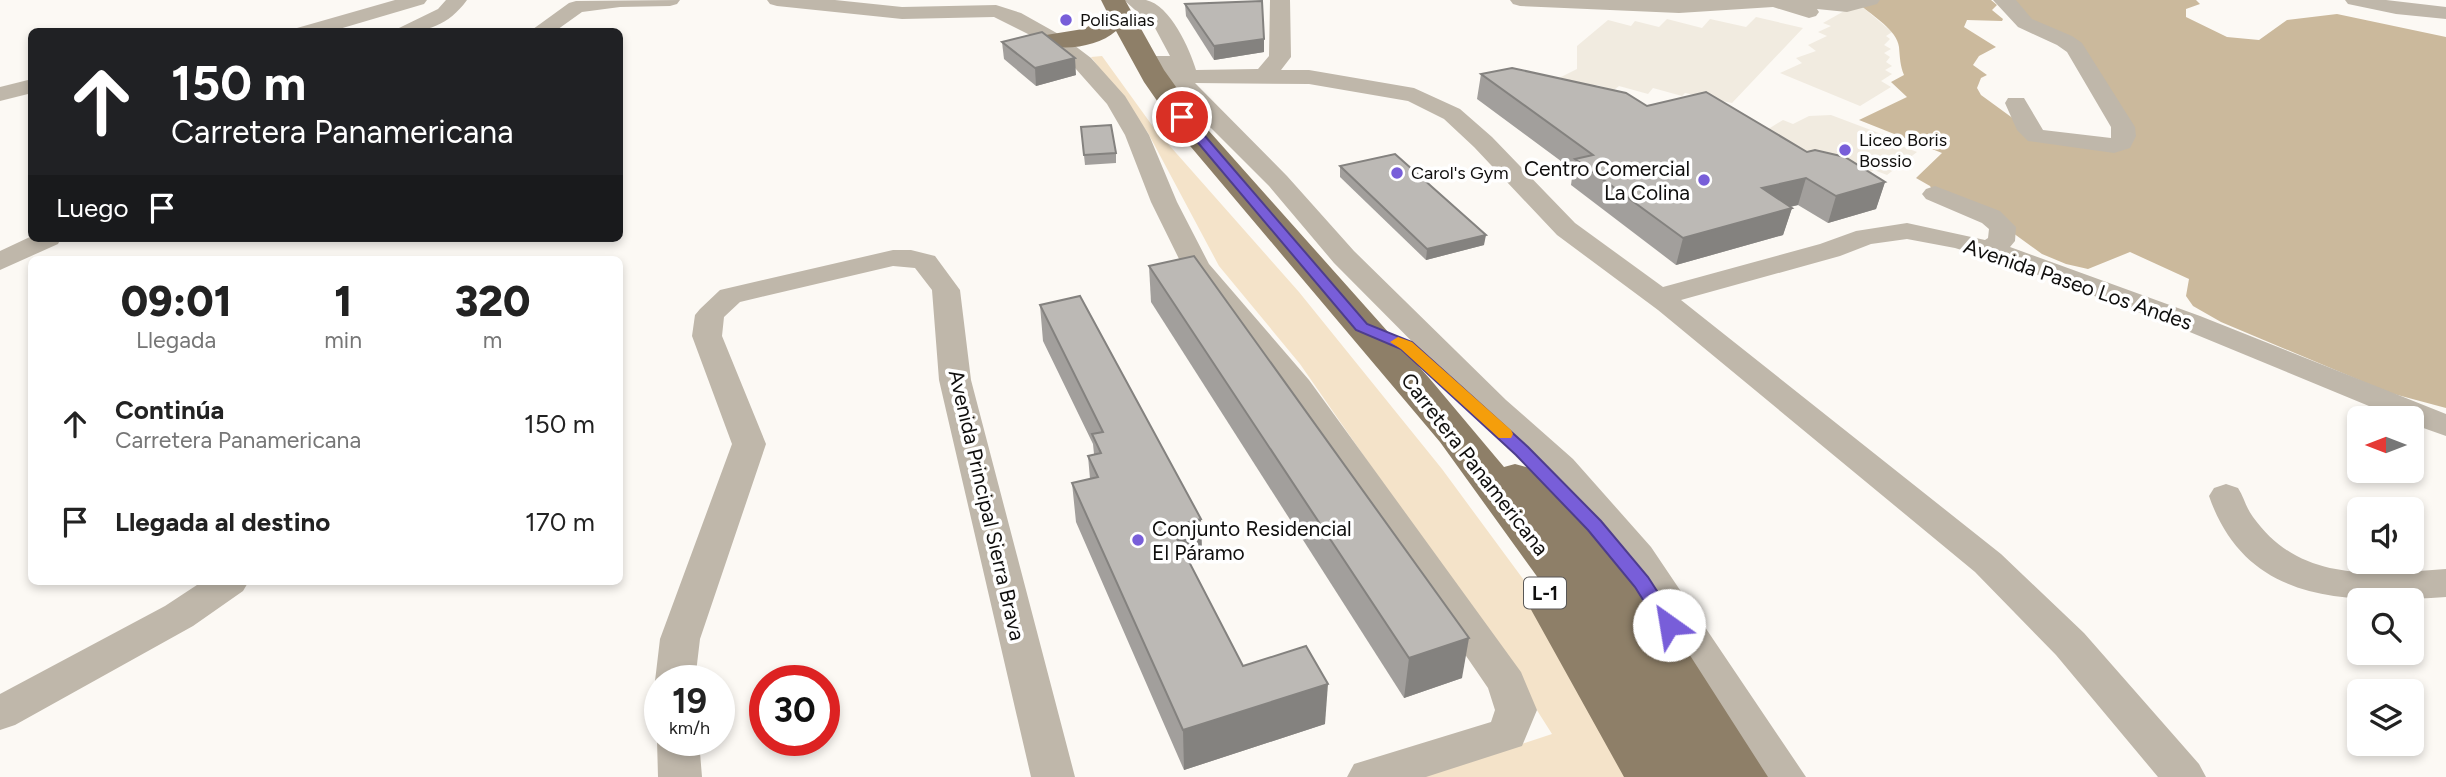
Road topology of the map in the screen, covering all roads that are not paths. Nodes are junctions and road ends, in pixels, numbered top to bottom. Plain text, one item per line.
1 (417, 0) edge
2 (457, 0) edge
3 (670, 0) edge
4 (777, 0) edge
5 (1134, 0) edge
6 (1280, 0) edge
7 (1520, 0) edge
8 (1870, 0) edge
9 (2003, 0) edge
10 (2355, 0) edge
11 (1774, 1) edge
12 (908, 7) edge
13 (1809, 12) dead end
14 (2446, 13) edge
15 (1110, 19) edge
16 (318, 28) edge
17 (414, 28) edge
18 (545, 28) edge
19 (1060, 44) junction
20 (1172, 74) junction
21 (1264, 76) junction
22 (0, 78) edge
23 (28, 79) edge
24 (28, 87) edge
25 (0, 94) edge
26 (2016, 103) dead end
27 (1935, 194) dead end
28 (40, 242) edge
29 (1990, 250) junction
30 (0, 262) edge
31 (1663, 301) junction
32 (1362, 327) junction
33 (1417, 388) junction
34 (2446, 426) edge
35 (2226, 496) dead end
36 (2446, 583) edge
37 (224, 585) edge
38 (677, 665) edge
39 (0, 713) edge
40 (679, 756) edge
41 (680, 777) edge
42 (1053, 777) edge
43 (1369, 777) edge
44 (1651, 777) edge
45 (1690, 777) edge
46 (1742, 777) edge
47 (1765, 777) edge
48 (1784, 777) edge
49 (2184, 777) edge

1 - 16 street
2 - 17 street
3 - 18 street
4 - 12 street
5 - 20 street
6 - 21 street
7 - 11 street
8 - 11 street
9 - 26 street
10 - 14 street
11 - 13 street
12 - 19 street
15 - 19 main road
15 - 20 main road, Carretera Panamericana / L-1
15 - 44 main road, Carretera Panamericana / L-1
19 - 43 street
20 - 21 street
20 - 32 main road, Carretera Panamericana / L-1
20 - 48 street
21 - 31 street
22 - 23 street
24 - 25 street
27 - 29 street
28 - 30 street
29 - 31 street, Avenida Paseo Los Andes
29 - 34 street, Avenida Paseo Los Andes
31 - 49 street
32 - 33 main road, Carretera Panamericana / L-1
32 - 47 street
33 - 45 main road, Carretera Panamericana / L-1
33 - 46 main road, L-1
35 - 36 street
37 - 39 street
38 - 42 street, Avenida Principal Sierra Brava
40 - 41 street

